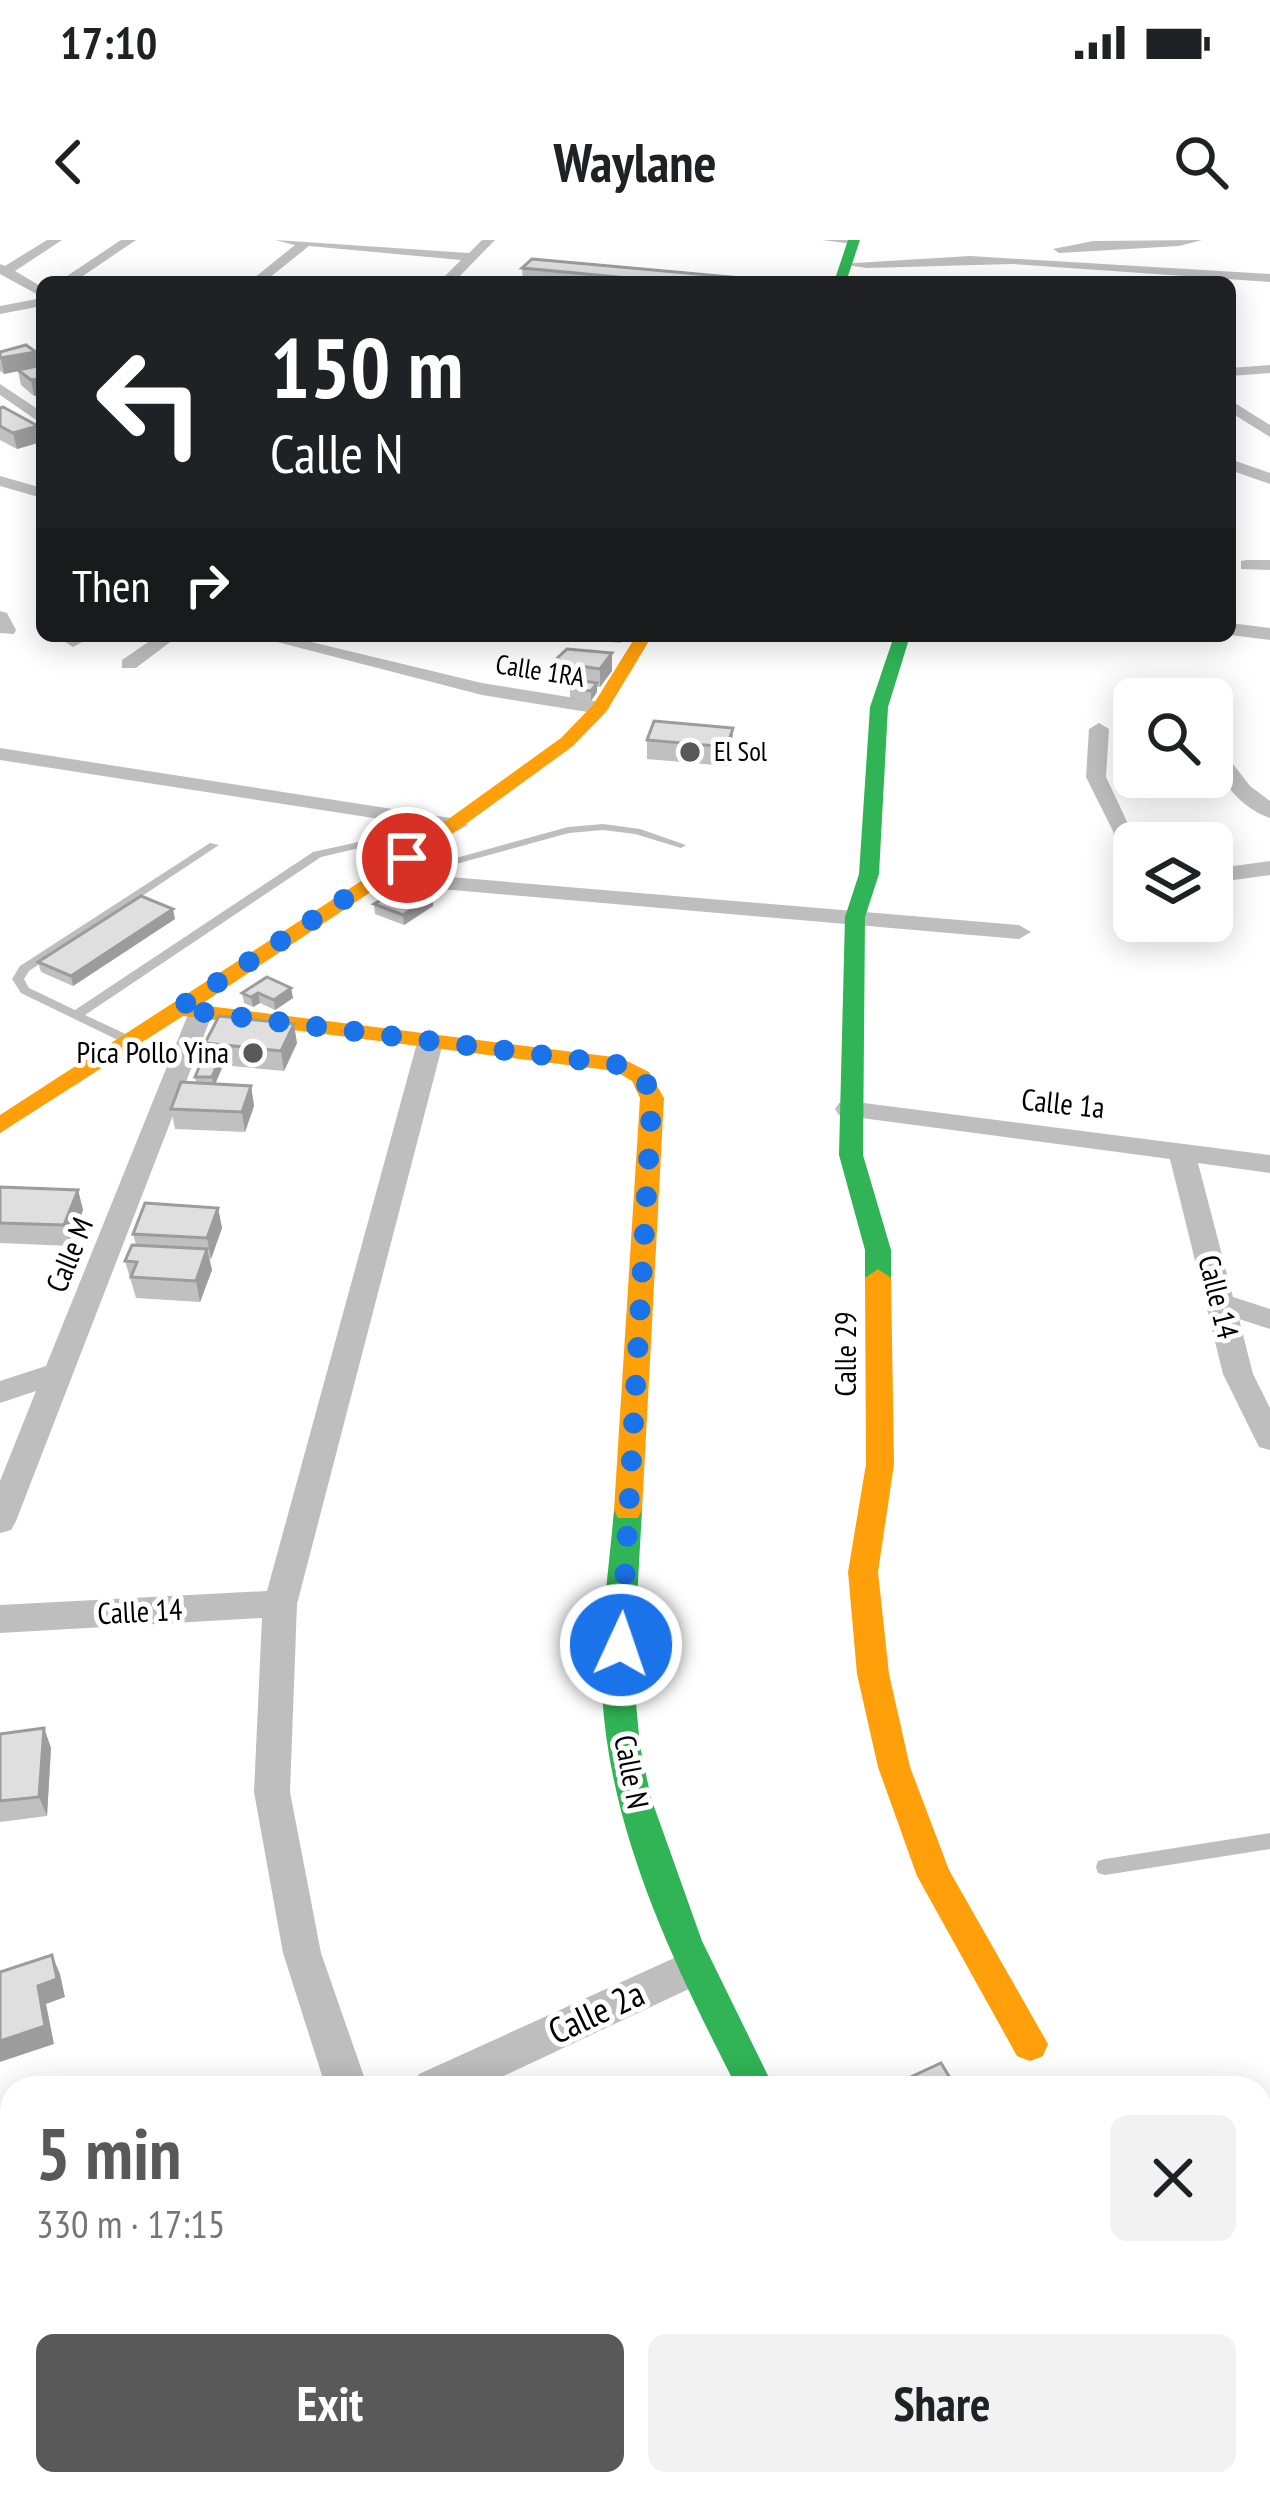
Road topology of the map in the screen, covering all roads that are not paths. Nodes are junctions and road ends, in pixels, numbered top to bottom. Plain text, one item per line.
1 (56, 240) edge
2 (130, 240) edge
3 (281, 240) edge
4 (489, 240) edge
5 (1196, 240) edge
6 (308, 241) edge
7 (844, 254) edge
8 (473, 257) junction
9 (1012, 260) junction
10 (1158, 268) junction
11 (3, 269) edge
12 (74, 276) edge
13 (264, 276) edge
14 (452, 276) edge
15 (1164, 276) edge
16 (1270, 278) edge
17 (26, 282) junction
18 (0, 287) edge
19 (36, 292) edge
20 (36, 300) edge
21 (0, 310) edge
22 (1270, 369) edge
23 (1236, 372) edge
24 (0, 388) edge
25 (1236, 410) edge
26 (36, 415) edge
27 (1270, 435) edge
28 (1250, 442) dead end
29 (1236, 466) edge
30 (1270, 479) edge
31 (0, 481) edge
32 (36, 491) edge
33 (1247, 565) dead end
34 (1270, 565) edge
35 (1236, 630) edge
36 (1270, 634) edge
37 (160, 642) edge
38 (287, 642) edge
39 (640, 642) edge
40 (900, 642) edge
41 (129, 664) dead end
42 (600, 707) junction
43 (1099, 729) dead end
44 (0, 754) edge
45 (1233, 777) edge
46 (1270, 812) edge
47 (1119, 822) edge
48 (445, 833) junction
49 (214, 845) dead end
50 (681, 845) dead end
51 (407, 858) junction
52 (1270, 868) edge
53 (1233, 873) edge
54 (379, 878) junction
55 (855, 917) junction
56 (1019, 932) dead end
57 (189, 1010) junction
58 (76, 1015) junction
59 (131, 1041) junction
60 (430, 1042) junction
61 (848, 1109) junction
62 (0, 1126) edge
63 (1181, 1149) junction
64 (1270, 1165) edge
65 (1220, 1304) junction
66 (1270, 1319) edge
67 (59, 1373) junction
68 (0, 1392) edge
69 (1270, 1439) edge
70 (0, 1522) edge
71 (280, 1604) junction
72 (0, 1619) edge
73 (1270, 1841) edge
74 (1105, 1867) dead end
75 (694, 1966) junction
76 (1030, 2044) dead end
77 (343, 2076) edge
78 (460, 2076) edge
79 (750, 2076) edge

1 - 11 street
2 - 12 street
3 - 6 street
4 - 8 street
5 - 9 street
6 - 8 street
6 - 13 street
7 - 9 street
8 - 14 street
9 - 10 street
10 - 15 street
10 - 16 street
11 - 17 street
17 - 18 street
17 - 19 street
20 - 21 street
22 - 23 street
24 - 26 street
25 - 27 street
27 - 28 street
29 - 30 street
31 - 32 street
33 - 34 street
35 - 36 street
37 - 41 street
38 - 42 street, Calle 1RA
39 - 42 street
40 - 55 street, Calle 29
42 - 48 street
43 - 47 street
44 - 48 street
45 - 46 street
48 - 51 street
48 - 58 lane
49 - 58 lane
50 - 51 lane
51 - 54 street
52 - 53 street
54 - 55 street
54 - 57 street
55 - 56 street
55 - 61 street, Calle 29
57 - 59 street
57 - 60 street, Calle N
57 - 67 street, Calle M
58 - 59 lane
59 - 62 street
60 - 71 street
60 - 75 street, Calle N
61 - 63 street, Calle 1a
61 - 76 street, Calle 29
63 - 64 street, Calle 1a
63 - 65 street, Calle 14
65 - 66 street
65 - 69 street, Calle 14
67 - 68 street
67 - 70 street, Calle M
71 - 72 street, Calle 14
71 - 77 street
73 - 74 lane
75 - 78 street, Calle 2a
75 - 79 street, Calle N

